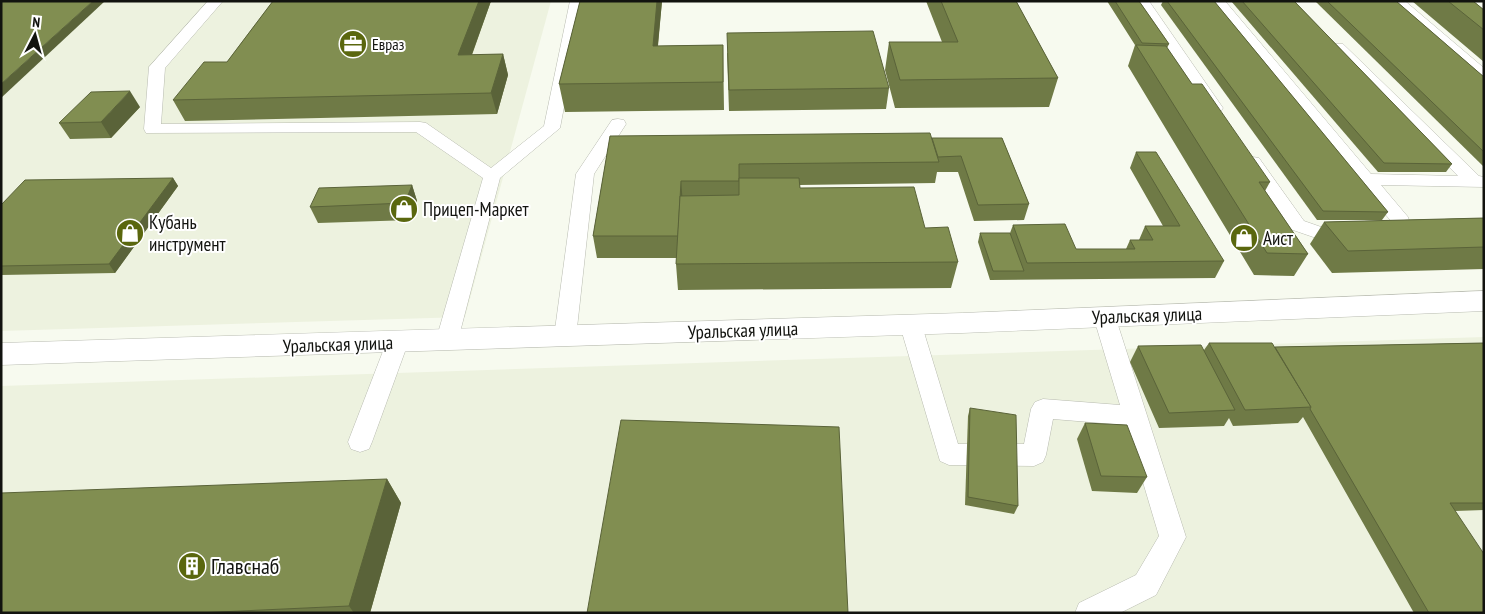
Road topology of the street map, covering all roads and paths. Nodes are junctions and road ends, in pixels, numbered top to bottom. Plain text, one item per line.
1 (216, 1) edge
2 (577, 1) edge
3 (1142, 1) edge
4 (1209, 1) edge
5 (1218, 1) edge
6 (1398, 1) edge
7 (1327, 36) edge
8 (1484, 76) edge
9 (1225, 121) edge
10 (618, 124) dead end
11 (1241, 145) edge
12 (492, 176) junction
13 (1364, 179) junction
14 (1478, 181) edge
15 (1376, 233) edge
16 (1358, 234) edge
17 (1484, 302) edge
18 (1484, 310) edge
19 (1106, 322) junction
20 (912, 329) junction
21 (565, 336) junction
22 (447, 343) junction
23 (396, 346) junction
24 (1, 354) edge
25 (1, 360) edge
26 (1136, 416) junction
27 (360, 442) dead end
28 (1089, 613) edge

1 - 12 lane
2 - 12 lane
3 - 9 lane
4 - 5 lane
5 - 13 lane
6 - 8 lane
7 - 14 lane
10 - 21 lane
11 - 16 lane
12 - 22 lane
13 - 14 lane
13 - 15 lane
17 - 21 main road, Уральская улица
18 - 19 main road, Уральская улица
19 - 20 main road, Уральская улица
19 - 26 lane
20 - 22 main road, Уральская улица
20 - 26 lane
21 - 22 main road, Уральская улица
22 - 23 main road, Уральская улица
22 - 24 main road, Уральская улица
23 - 25 main road, Уральская улица
23 - 27 lane
26 - 28 lane

